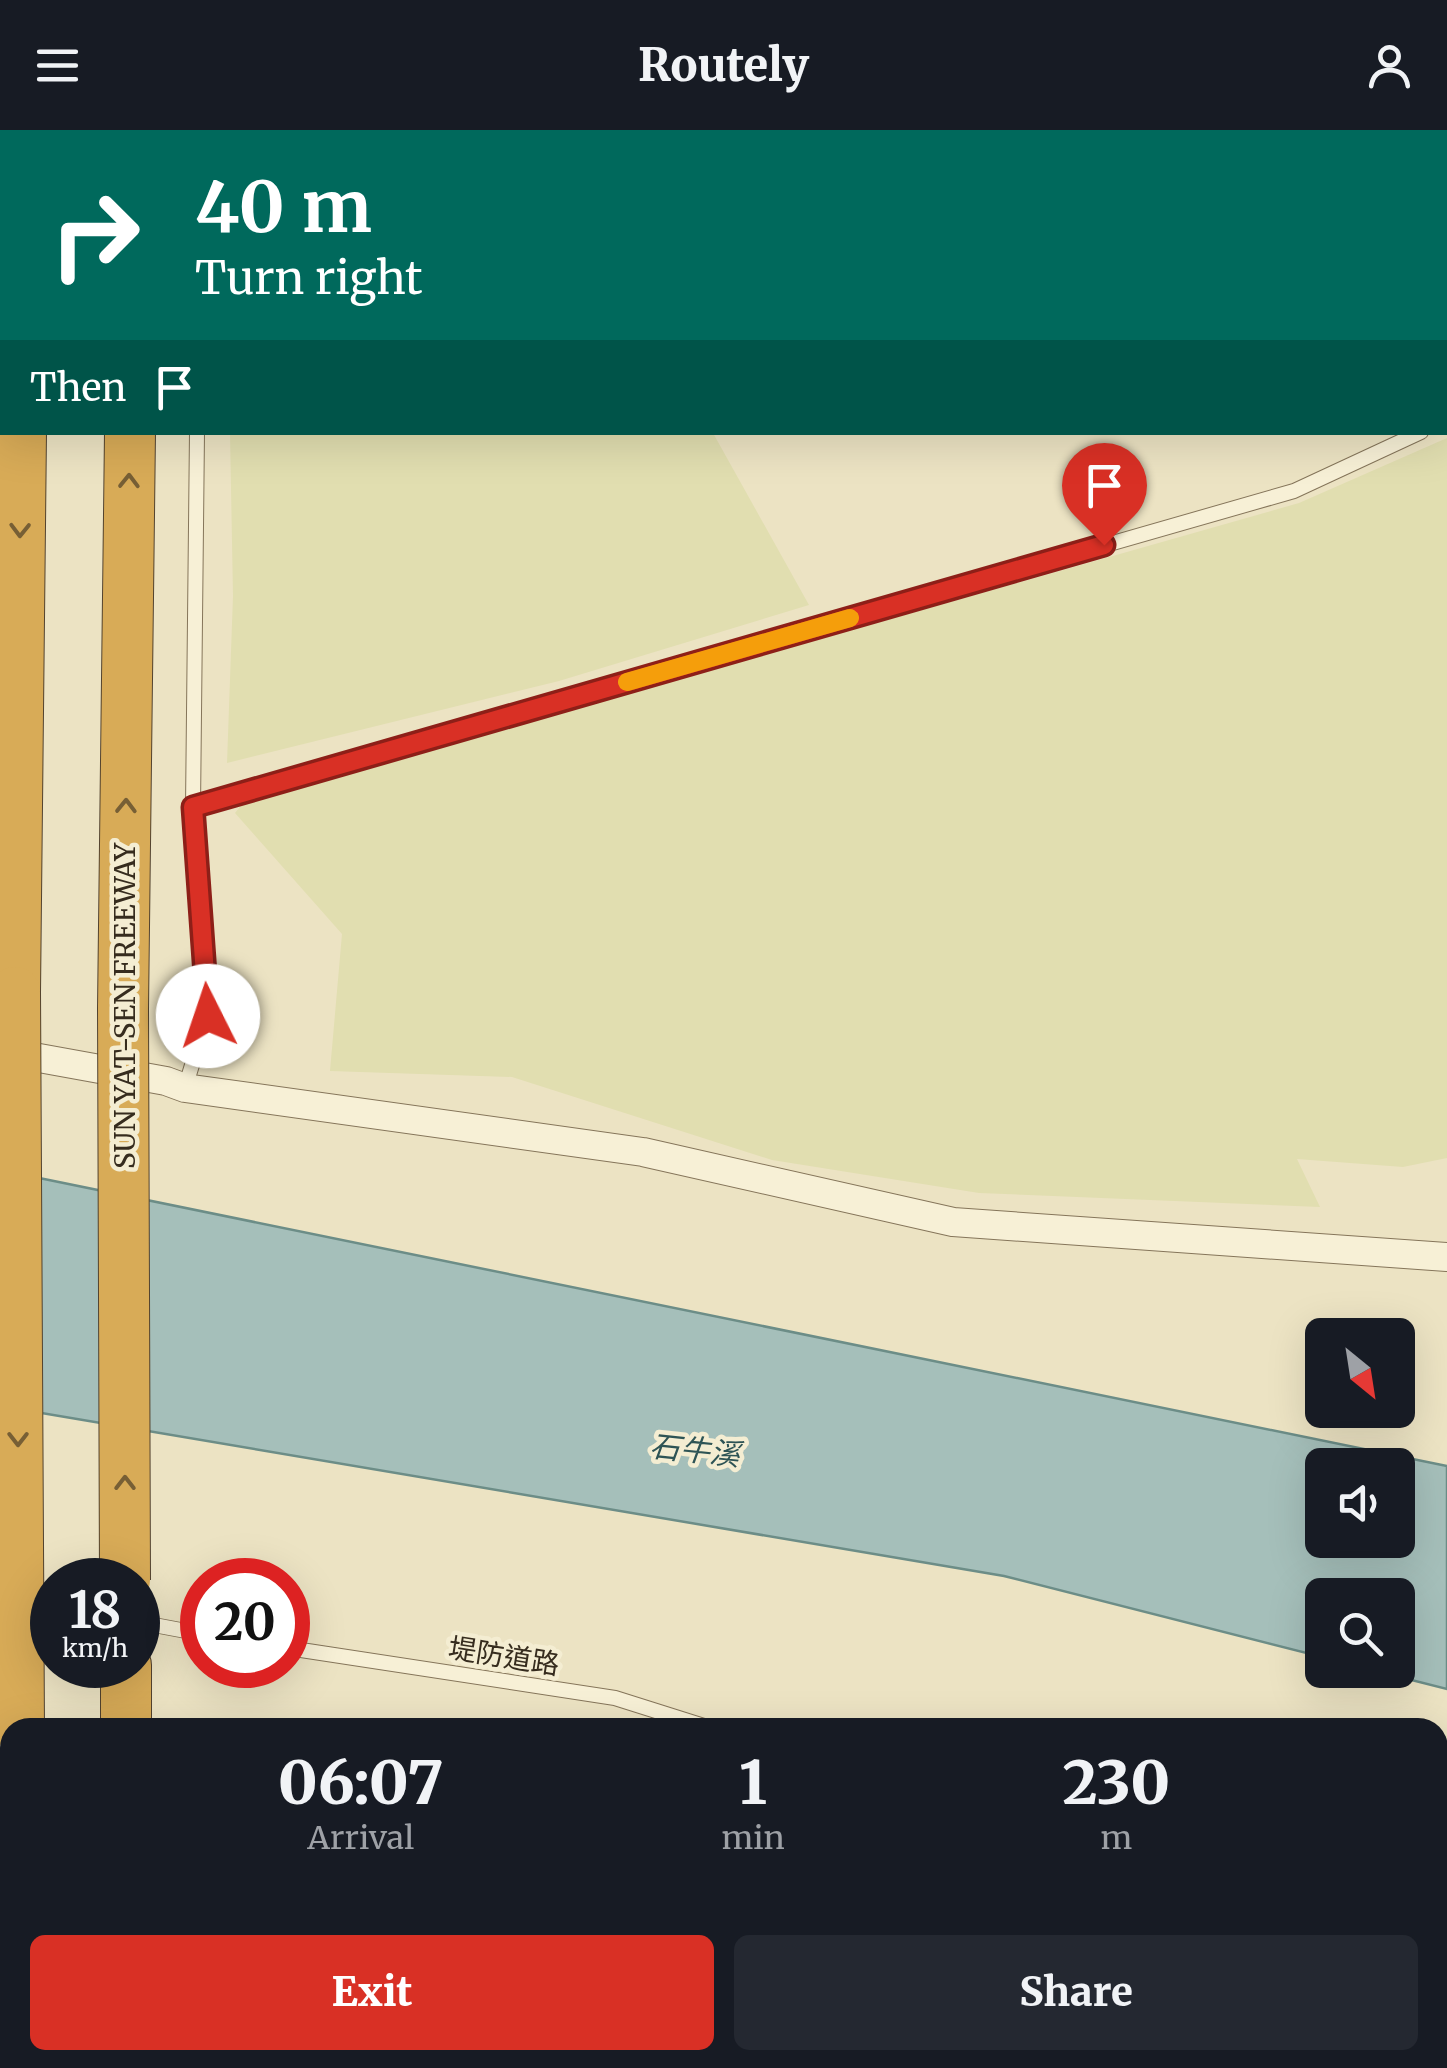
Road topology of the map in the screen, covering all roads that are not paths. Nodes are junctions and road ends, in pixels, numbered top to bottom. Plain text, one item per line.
1 (21, 435) edge
2 (130, 435) edge
3 (197, 435) edge
4 (1415, 435) edge
5 (193, 807) junction
6 (0, 1051) edge
7 (185, 1088) junction
8 (1447, 1256) edge
9 (125, 1558) edge
10 (0, 1597) edge
11 (30, 1603) edge
12 (310, 1651) edge
13 (126, 1688) edge
14 (19, 1718) edge
15 (126, 1718) edge
16 (678, 1718) edge

1 -> 14 highway, bridge
9 -> 2 highway, SUN YAT-SEN FREEWAY, bridge
3 - 5 lane
4 - 5 lane
5 - 7 lane
6 - 7 street
7 - 8 street
10 - 11 lane
12 - 16 lane, 堤防道路
13 - 15 highway

